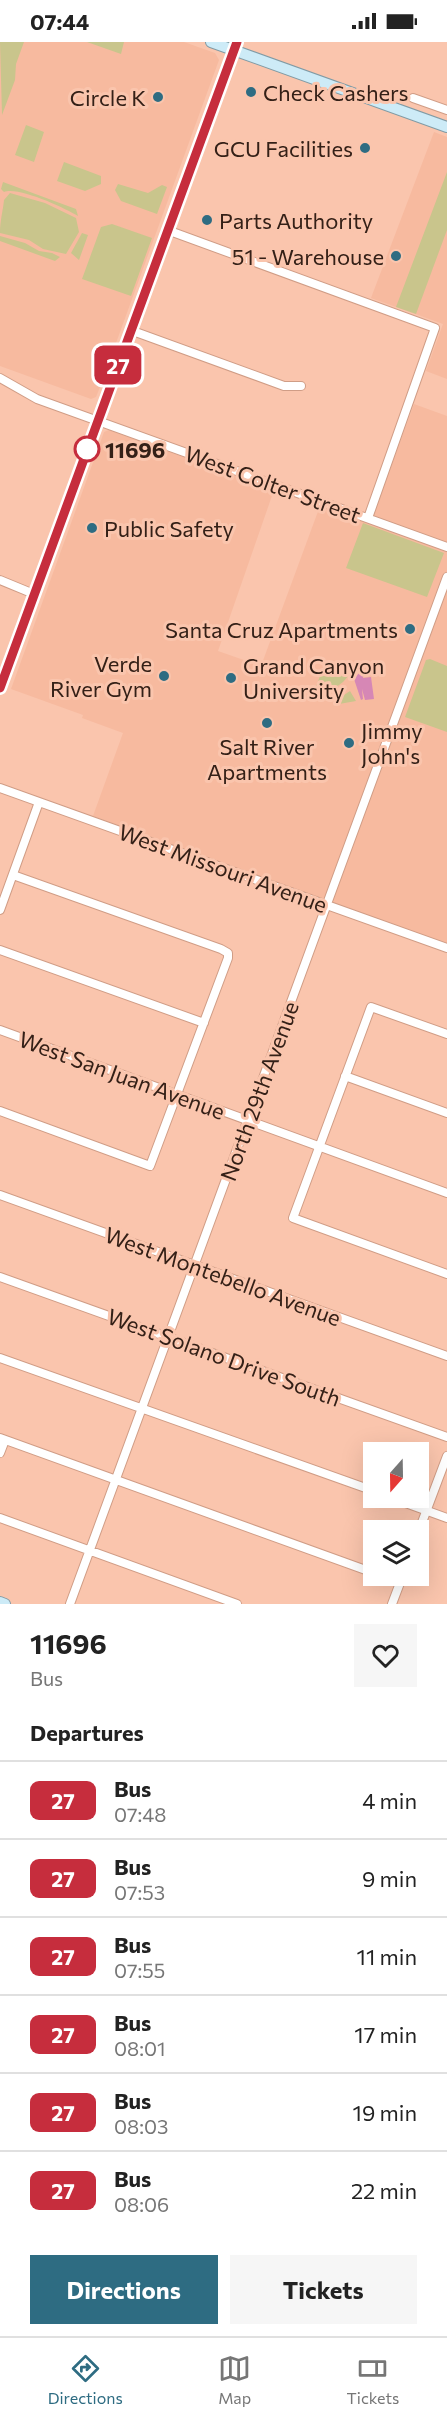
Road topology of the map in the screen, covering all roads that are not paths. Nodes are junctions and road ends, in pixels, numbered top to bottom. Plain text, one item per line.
1 (211, 42) edge
2 (235, 46) edge
3 (413, 98) dead end
4 (447, 110) edge
5 (447, 128) edge
6 (167, 230) junction
7 (130, 330) junction
8 (0, 378) edge
9 (301, 386) dead end
10 (98, 421) junction
11 (368, 518) junction
12 (447, 547) edge
13 (447, 577) edge
14 (0, 580) edge
15 (34, 594) junction
16 (0, 688) edge
17 (0, 788) edge
18 (39, 802) junction
19 (13, 875) junction
20 (327, 905) junction
21 (0, 910) edge
22 (447, 948) edge
23 (0, 950) edge
24 (204, 1023) junction
25 (0, 1030) edge
26 (447, 1034) edge
27 (345, 1077) junction
28 (177, 1096) junction
29 (0, 1111) edge
30 (447, 1113) edge
31 (248, 1121) junction
32 (319, 1146) junction
33 (447, 1192) edge
34 (0, 1195) edge
35 (195, 1266) junction
36 (447, 1274) edge
37 (0, 1277) edge
38 (168, 1337) junction
39 (447, 1356) edge
40 (0, 1358) edge
41 (141, 1408) junction
42 (447, 1437) edge
43 (2, 1439) edge
44 (0, 1453) edge
45 (447, 1456) edge
46 (115, 1479) junction
47 (363, 1487) edge
48 (421, 1508) edge
49 (427, 1510) junction
50 (0, 1518) edge
51 (447, 1518) edge
52 (423, 1520) edge
53 (89, 1551) junction
54 (363, 1569) edge
55 (399, 1586) edge
56 (0, 1602) edge
57 (5, 1604) edge
58 (70, 1604) edge
59 (237, 1604) edge
60 (393, 1604) edge

1 - 2 main road
2 - 5 main road
2 - 6 main road
3 - 4 street
6 - 7 main road
6 - 11 street
7 - 9 street
7 - 10 main road
8 - 10 street, West Colter Street
10 - 11 street, West Colter Street
10 - 15 main road
11 - 12 street, West Colter Street
13 - 20 street, North 29th Avenue
14 - 15 street
15 - 16 main road
17 - 18 street, West Missouri Avenue
18 - 19 street
18 - 20 street, West Missouri Avenue
19 - 21 street
19 - 24 street
20 - 22 street, West Missouri Avenue
20 - 31 street, North 29th Avenue
23 - 24 street
24 - 28 street
25 - 28 street, West San Juan Avenue
26 - 27 street
27 - 30 street
27 - 32 street
28 - 29 street
28 - 31 street, West San Juan Avenue
31 - 32 street, West San Juan Avenue
31 - 35 street, North 29th Avenue
32 - 33 street, West San Juan Avenue
32 - 36 street
34 - 35 street, West Montebello Avenue
35 - 38 street, North 29th Avenue
35 - 39 street, West Montebello Avenue
37 - 38 street, West Solano Drive South
38 - 41 street, North 29th Avenue
38 - 42 street, West Solano Drive South
40 - 41 street
41 - 46 street, North 29th Avenue
41 - 47 street
43 - 44 street
43 - 46 street
45 - 49 street
46 - 53 street, North 29th Avenue
46 - 54 street
48 - 49 street
49 - 51 street
49 - 52 street
50 - 53 street
53 - 58 street, North 29th Avenue
53 - 59 street
55 - 60 street
56 - 57 main road

